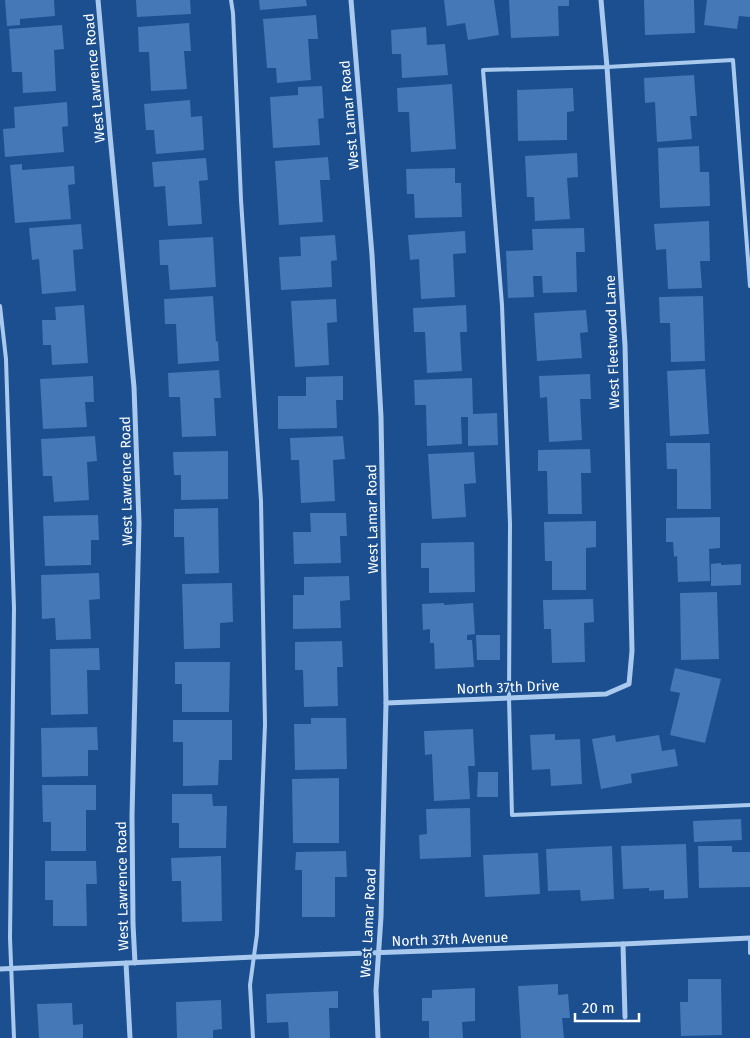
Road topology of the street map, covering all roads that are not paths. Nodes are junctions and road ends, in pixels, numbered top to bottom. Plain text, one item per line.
1 (98, 0) edge
2 (231, 0) edge
3 (351, 0) edge
4 (601, 0) edge
5 (607, 67) junction
6 (750, 286) edge
7 (0, 306) edge
8 (629, 684) joint
9 (509, 698) junction
10 (386, 703) junction
11 (750, 805) edge
12 (750, 938) edge
13 (623, 944) junction
14 (378, 953) junction
15 (750, 953) edge
16 (254, 957) junction
17 (126, 963) junction
18 (135, 963) junction
19 (0, 969) edge
20 (12, 969) junction
21 (625, 1017) dead end
22 (14, 1038) edge
23 (130, 1038) edge
24 (253, 1038) edge
25 (378, 1038) edge

1 - 18 street, West Lawrence Road
2 - 16 lane
3 - 10 street, West Lamar Road
4 - 5 street, West Fleetwood Lane
5 - 6 lane
5 - 8 street, West Fleetwood Lane
5 - 9 lane
7 - 20 lane
8 - 9 street, North 37th Drive
9 - 10 street, North 37th Drive
9 - 11 lane
10 - 14 street, West Lamar Road
12 - 13 street, North 37th Avenue
12 - 15 lane
13 - 14 street, North 37th Avenue
13 - 21 street
14 - 16 street, North 37th Avenue
14 - 25 street, West Lamar Road
16 - 18 street, North 37th Avenue
16 - 24 lane
17 - 18 street, North 37th Avenue
17 - 20 street, North 37th Avenue
17 - 23 street, West Lawrence Road
19 - 20 street, North 37th Avenue
20 - 22 lane

